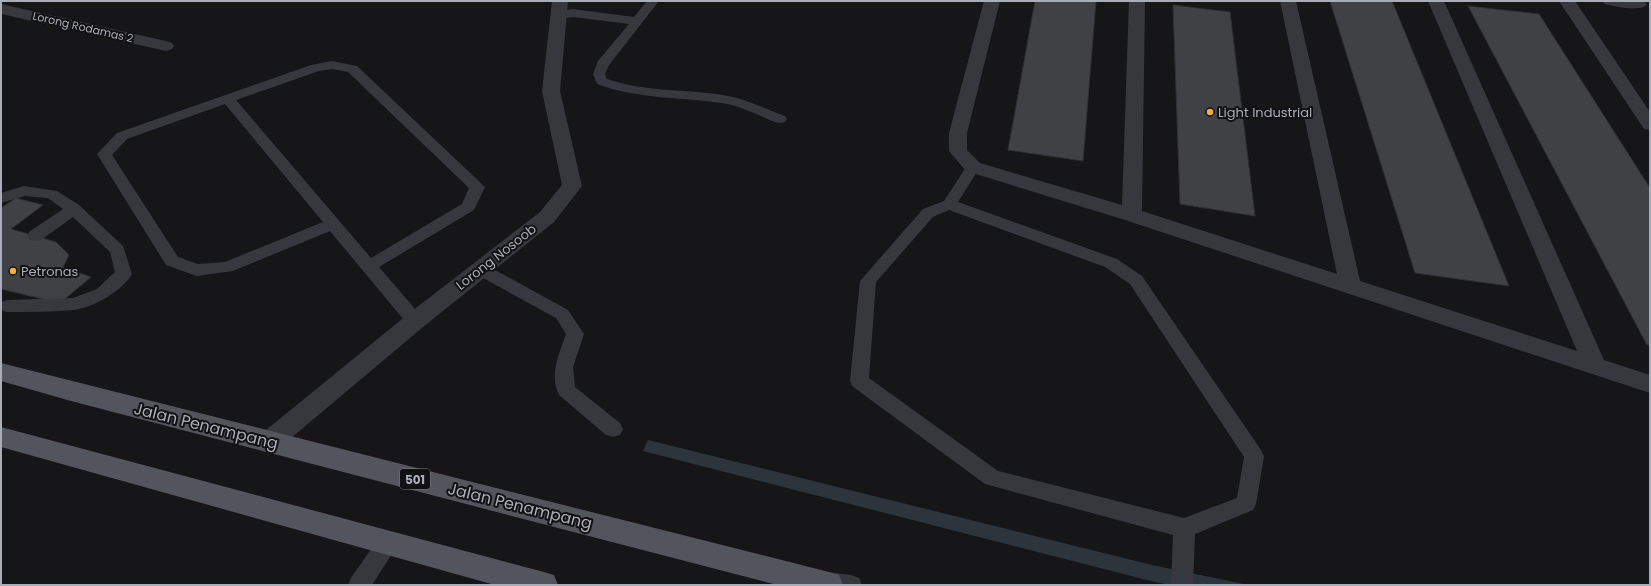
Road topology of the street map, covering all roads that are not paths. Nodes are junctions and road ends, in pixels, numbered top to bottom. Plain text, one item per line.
1 (32, 1) edge
2 (653, 1) edge
3 (992, 1) edge
4 (1137, 1) edge
5 (1288, 1) edge
6 (1436, 1) edge
7 (1567, 1) edge
8 (1610, 1) edge
9 (1640, 6) edge
10 (559, 8) edge
11 (7, 10) edge
12 (636, 21) junction
13 (166, 46) dead end
14 (228, 99) junction
15 (780, 119) dead end
16 (1650, 125) edge
17 (973, 167) junction
18 (1, 198) edge
19 (949, 204) junction
20 (74, 209) junction
21 (1132, 215) junction
22 (333, 224) junction
23 (35, 236) dead end
24 (369, 266) junction
25 (480, 269) junction
26 (1350, 286) junction
27 (3, 308) edge
28 (415, 321) junction
29 (1595, 366) junction
30 (1, 372) edge
31 (1650, 384) edge
32 (613, 429) dead end
33 (1, 437) edge
34 (269, 442) junction
35 (1184, 528) junction
36 (388, 543) junction
37 (800, 578) junction
38 (359, 585) edge
39 (544, 585) edge
40 (829, 585) edge
41 (851, 585) edge
42 (1182, 585) edge

1 - 11 street
2 - 12 lane
3 - 17 street
4 - 21 street
5 - 26 street
6 - 29 street
7 - 16 street
8 - 9 street
10 - 12 lane
10 - 25 street, Lorong Nosoob
11 - 13 street, Lorong Rodamas 2
12 - 15 lane
14 - 22 lane
14 - 22 lane
14 - 24 lane
17 - 19 lane
17 - 21 street
18 - 20 lane
19 - 35 lane
19 - 35 lane
20 - 23 lane
20 - 27 lane
21 - 26 street
22 - 24 lane
24 - 28 lane
25 - 28 street, Lorong Nosoob
25 - 32 lane
26 - 29 street
28 - 34 street, Lorong Nosoob
29 - 31 street
30 - 34 main road, Jalan Penampang / 501
33 - 36 main road
34 - 37 main road, Jalan Penampang / 501
35 - 42 lane
36 - 38 lane
36 - 39 main road
37 - 40 main road, Jalan Penampang / 501
37 - 41 lane

